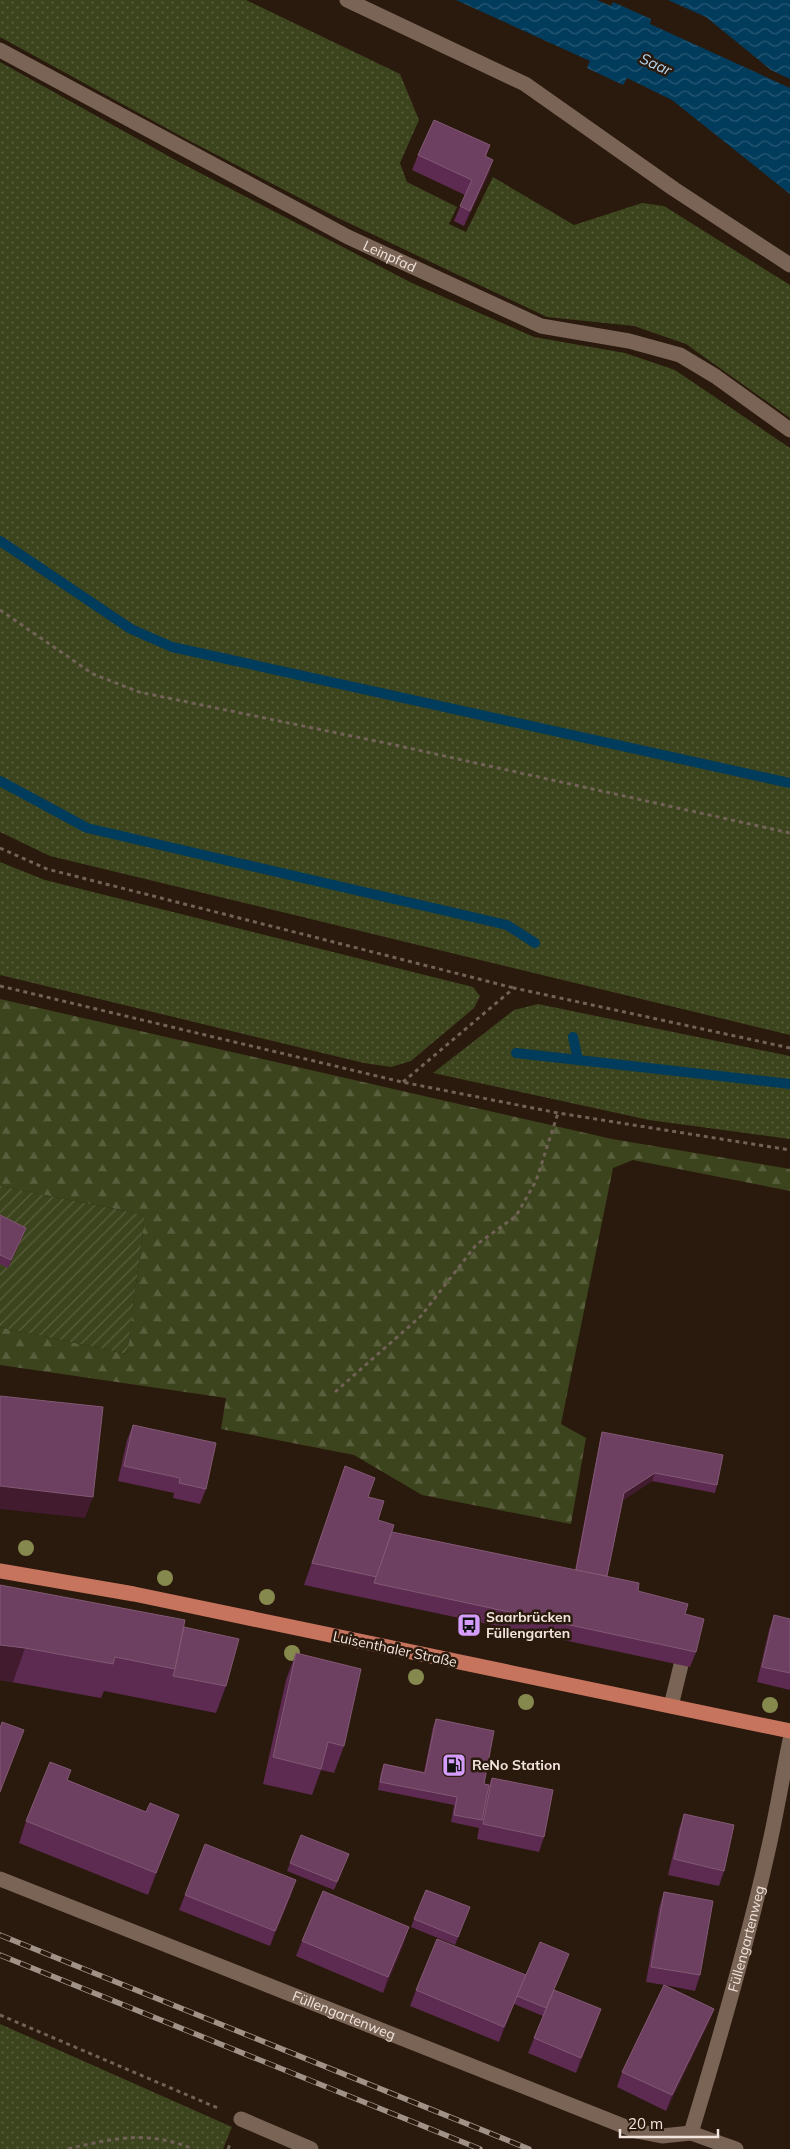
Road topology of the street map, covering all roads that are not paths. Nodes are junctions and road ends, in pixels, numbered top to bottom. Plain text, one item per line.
1 (347, 0) edge
2 (0, 50) edge
3 (790, 265) edge
4 (790, 430) edge
5 (0, 1571) edge
6 (680, 1665) edge
7 (671, 1706) junction
8 (790, 1731) edge
9 (790, 1740) edge
10 (0, 1879) edge
11 (242, 2118) road end
12 (690, 2133) junction
13 (311, 2149) edge
14 (736, 2149) edge

1 - 3 street
2 - 4 street, Leinpfad
5 - 7 main road, Luisenthaler Straße
6 - 7 street
7 - 8 main road, Luisenthaler Straße
9 - 12 street, Füllengartenweg
10 - 12 street, Füllengartenweg
11 - 13 street
12 - 14 street, Füllengartenweg

